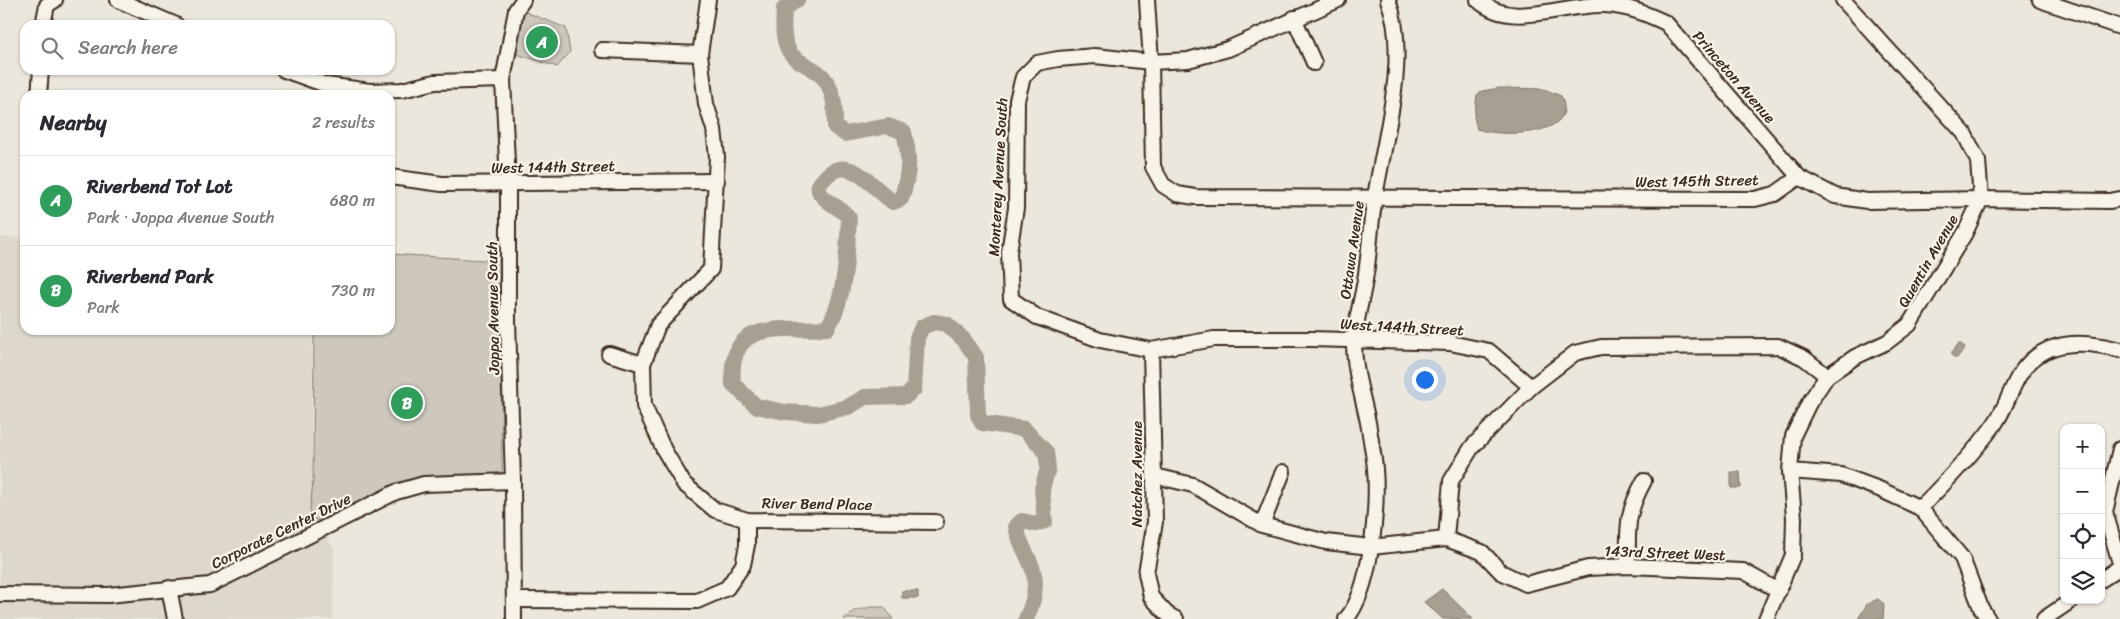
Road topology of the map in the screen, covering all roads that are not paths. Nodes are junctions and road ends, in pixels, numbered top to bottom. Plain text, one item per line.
1 (118, 0) edge
2 (522, 0) edge
3 (708, 0) edge
4 (1147, 0) edge
5 (1338, 0) edge
6 (1388, 0) edge
7 (1478, 0) edge
8 (1843, 0) edge
9 (2040, 0) edge
10 (51, 2) edge
11 (1294, 18) junction
12 (44, 20) edge
13 (164, 20) edge
14 (2120, 27) edge
15 (602, 50) dead end
16 (700, 54) junction
17 (1151, 62) junction
18 (1314, 63) dead end
19 (40, 75) edge
20 (297, 75) edge
21 (503, 80) junction
22 (40, 90) edge
23 (361, 90) edge
24 (395, 90) edge
25 (1799, 177) junction
26 (395, 178) edge
27 (717, 181) junction
28 (508, 184) junction
29 (1375, 198) junction
30 (1981, 199) junction
31 (2120, 199) edge
32 (1011, 299) joint
33 (1354, 341) junction
34 (1150, 350) junction
35 (2120, 350) edge
36 (609, 354) dead end
37 (642, 364) junction
38 (1827, 376) junction
39 (1531, 387) junction
40 (2120, 449) edge
41 (1790, 471) junction
42 (1283, 472) dead end
43 (1155, 476) junction
44 (1644, 481) dead end
45 (513, 482) junction
46 (1920, 508) junction
47 (747, 520) junction
48 (936, 522) dead end
49 (1262, 525) junction
50 (1446, 539) junction
51 (1371, 547) junction
52 (2120, 563) edge
53 (1628, 566) junction
54 (2120, 567) edge
55 (2105, 577) edge
56 (169, 588) junction
57 (1780, 591) junction
58 (0, 594) edge
59 (514, 600) junction
60 (2066, 604) edge
61 (175, 619) edge
62 (514, 619) edge
63 (1176, 619) edge
64 (1346, 619) edge
65 (1766, 619) edge
66 (1988, 619) edge
67 (2044, 619) edge

1 - 13 street
2 - 21 street, Joppa Avenue South
3 - 16 street
4 - 17 street
5 - 11 street
6 - 29 street, Ottawa Avenue
7 - 25 street, Princeton Avenue
8 - 30 street
9 - 14 street
10 - 12 street
11 - 17 street
11 - 18 street
15 - 16 street
16 - 27 street
17 - 29 street, West 145th Street
17 - 32 street, Monterey Avenue South
19 - 22 street
20 - 23 street
21 - 24 street
21 - 28 street, Joppa Avenue South
25 - 29 street, West 145th Street
25 - 30 street
26 - 28 street, West 144th Street
27 - 28 street, West 144th Street
27 - 37 street
28 - 45 street, Joppa Avenue South
29 - 33 street, Ottawa Avenue
30 - 31 street
30 - 38 street, Quentin Avenue
32 - 34 street, West 144th Street
33 - 34 street, West 144th Street
33 - 39 street, West 144th Street
33 - 51 street, Ottawa Avenue
34 - 43 street, Natchez Avenue
35 - 46 street
36 - 37 street
37 - 47 street
38 - 39 street
38 - 41 street, Quentin Avenue
39 - 50 street
40 - 52 street
41 - 46 street
41 - 57 street, Quentin Avenue
42 - 49 street
43 - 49 street, 143rd Street West
43 - 63 street, Natchez Avenue
44 - 53 street
45 - 56 street, Corporate Center Drive
45 - 59 street, Joppa Avenue South
46 - 66 street
47 - 48 street, River Bend Place
47 - 59 street, River Bend Place
49 - 51 street, 143rd Street West
50 - 51 street, 143rd Street West
50 - 53 street, 143rd Street West
51 - 64 street, Ottawa Avenue
53 - 57 street, 143rd Street West
54 - 55 street
56 - 58 street, Corporate Center Drive
56 - 61 street
57 - 65 street, Quentin Avenue
59 - 62 street, Joppa Avenue South
60 - 67 street

